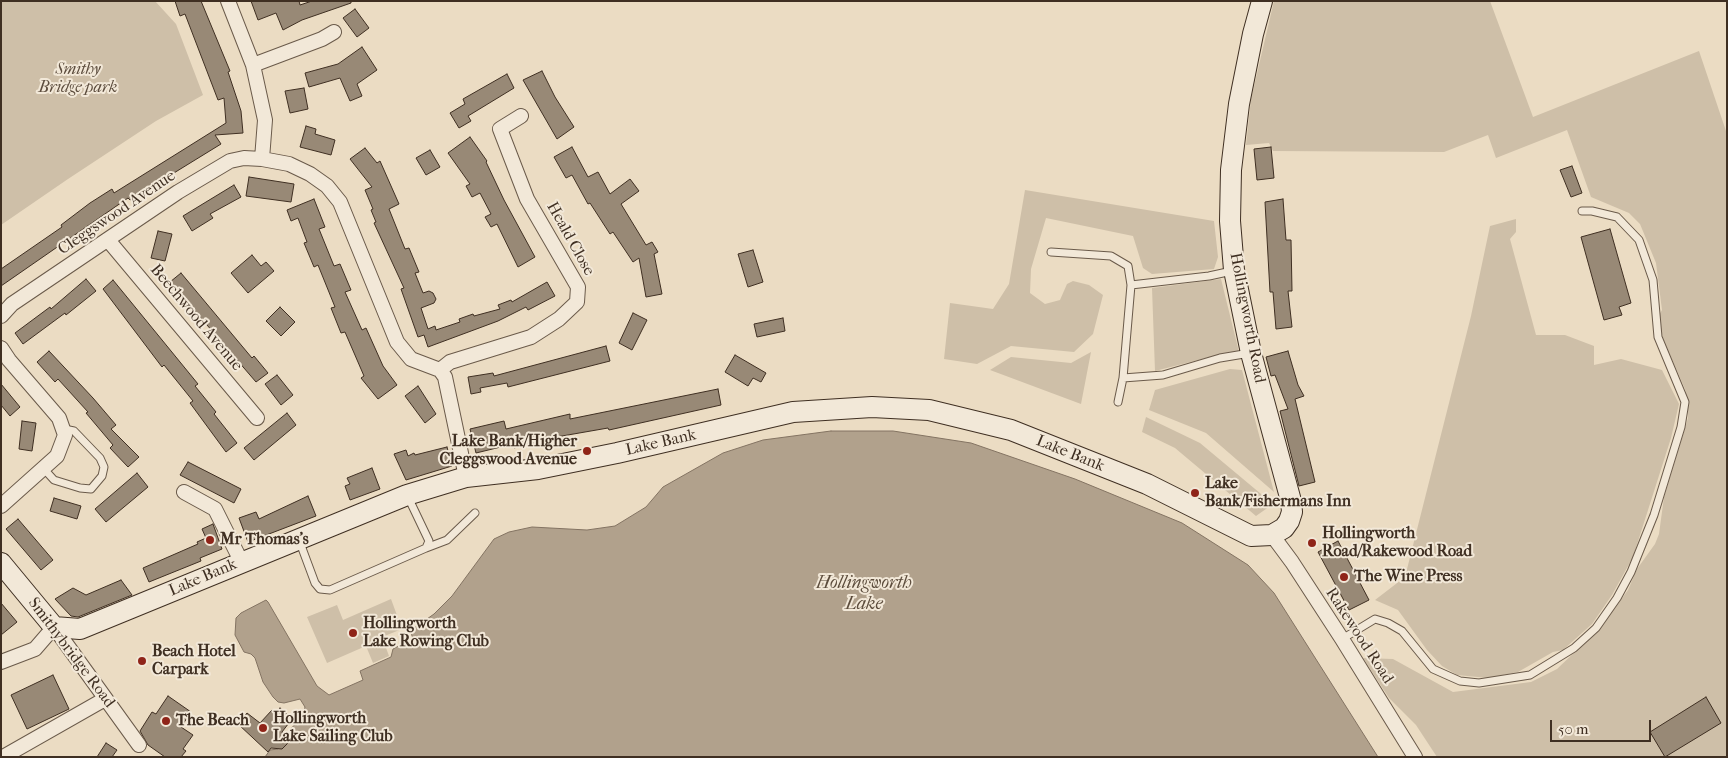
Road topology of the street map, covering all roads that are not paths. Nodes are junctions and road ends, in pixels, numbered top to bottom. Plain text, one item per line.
1 (228, 1) edge
2 (1262, 1) edge
3 (334, 32) dead end
4 (253, 65) junction
5 (521, 116) dead end
6 (262, 159) junction
7 (1582, 211) dead end
8 (108, 240) junction
9 (1051, 252) dead end
10 (1234, 270) junction
11 (1131, 285) junction
12 (1, 316) edge
13 (1, 348) edge
14 (1251, 353) junction
15 (440, 370) junction
16 (1122, 378) junction
17 (1118, 402) dead end
18 (257, 418) dead end
19 (63, 428) junction
20 (44, 469) junction
21 (466, 477) junction
22 (184, 492) dead end
23 (407, 495) junction
24 (1, 506) edge
25 (475, 513) dead end
26 (1272, 536) junction
27 (299, 540) junction
28 (426, 548) junction
29 (241, 561) junction
30 (1, 563) edge
31 (54, 627) junction
32 (1342, 639) junction
33 (1, 662) edge
34 (105, 698) junction
35 (139, 745) dead end
36 (3, 757) edge
37 (1414, 757) edge

1 - 4 street
2 - 10 main road, Hollingworth Road
3 - 4 street
4 - 6 street
5 - 15 street, Heald Close
6 - 8 street, Cleggswood Avenue
6 - 15 street, Cleggswood Avenue
7 - 32 lane
8 - 12 street, Cleggswood Avenue
8 - 18 street, Beechwood Avenue
9 - 11 lane
10 - 11 lane
10 - 14 main road, Hollingworth Road
11 - 16 lane
13 - 19 street
14 - 16 lane
14 - 26 main road, Hollingworth Road
15 - 21 street
16 - 17 lane
19 - 20 street
19 - 20 lane
20 - 24 street
21 - 23 main road, Lake Bank
21 - 26 main road, Lake Bank
22 - 29 street
23 - 27 main road, Lake Bank
23 - 28 lane
25 - 28 lane
26 - 32 street, Rakewood Road
27 - 28 lane
27 - 29 main road, Lake Bank
29 - 31 main road, Lake Bank
30 - 31 main road, Smithybridge Road
31 - 33 street
31 - 34 street, Smithybridge Road
32 - 37 street, Rakewood Road
34 - 35 street, Smithybridge Road
34 - 36 street

